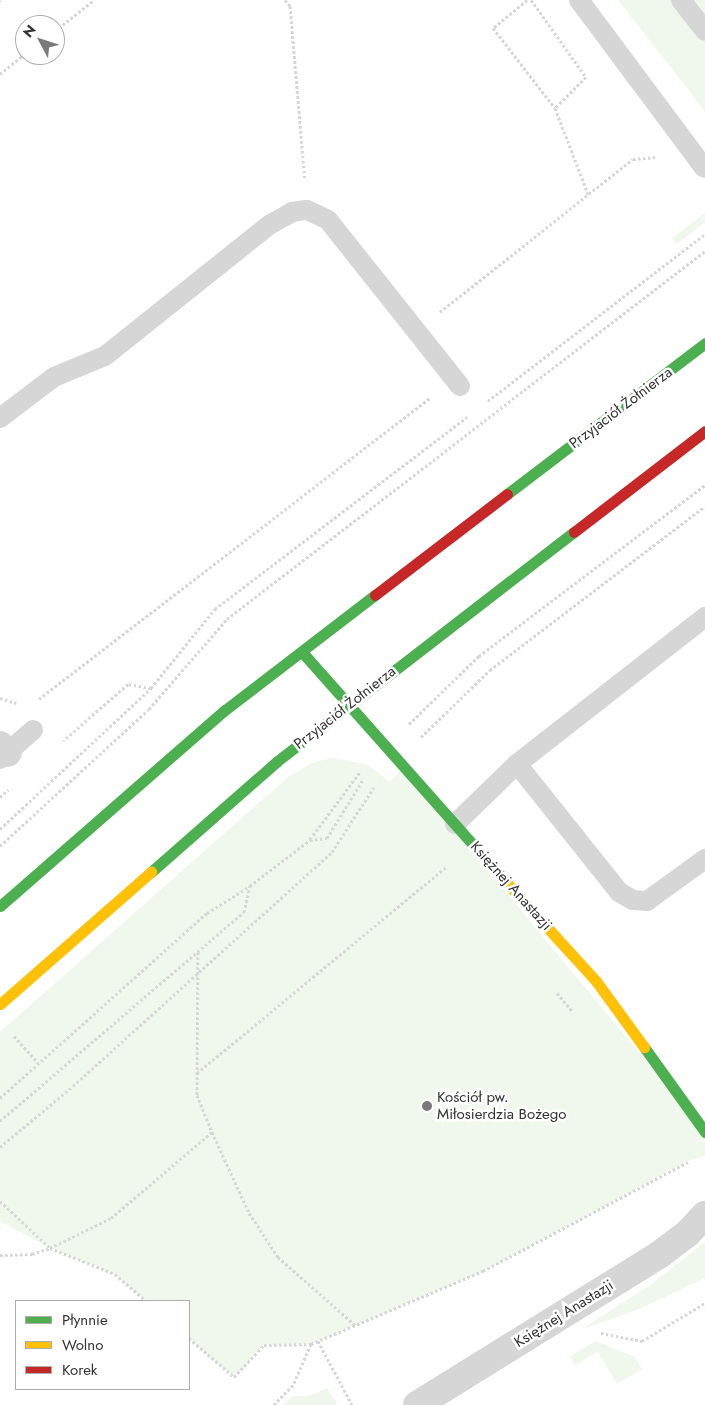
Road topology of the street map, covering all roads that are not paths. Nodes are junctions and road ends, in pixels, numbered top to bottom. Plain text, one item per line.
1 (579, 0) edge
2 (681, 0) edge
3 (705, 31) edge
4 (704, 168) dead end
5 (705, 343) edge
6 (460, 386) dead end
7 (0, 418) edge
8 (705, 431) edge
9 (705, 617) edge
10 (302, 652) junction
11 (349, 705) junction
12 (34, 730) dead end
13 (3, 752) edge
14 (516, 764) junction
15 (455, 824) junction
16 (705, 859) edge
17 (0, 906) edge
18 (0, 1004) edge
19 (705, 1132) edge
20 (705, 1215) edge
21 (417, 1405) edge

1 - 4 lane
2 - 3 lane
5 - 10 street, Przyjaciół Żołnierza
6 - 7 lane
8 - 11 street, Przyjaciół Żołnierza
9 - 14 lane
10 - 11 street, Księżnej Anastazji
10 - 17 street, Przyjaciół Żołnierza
11 - 15 street, Księżnej Anastazji
11 - 18 street, Przyjaciół Żołnierza
12 - 13 lane
14 - 15 lane
14 - 16 lane
15 - 19 street, Księżnej Anastazji
20 - 21 street, Księżnej Anastazji

